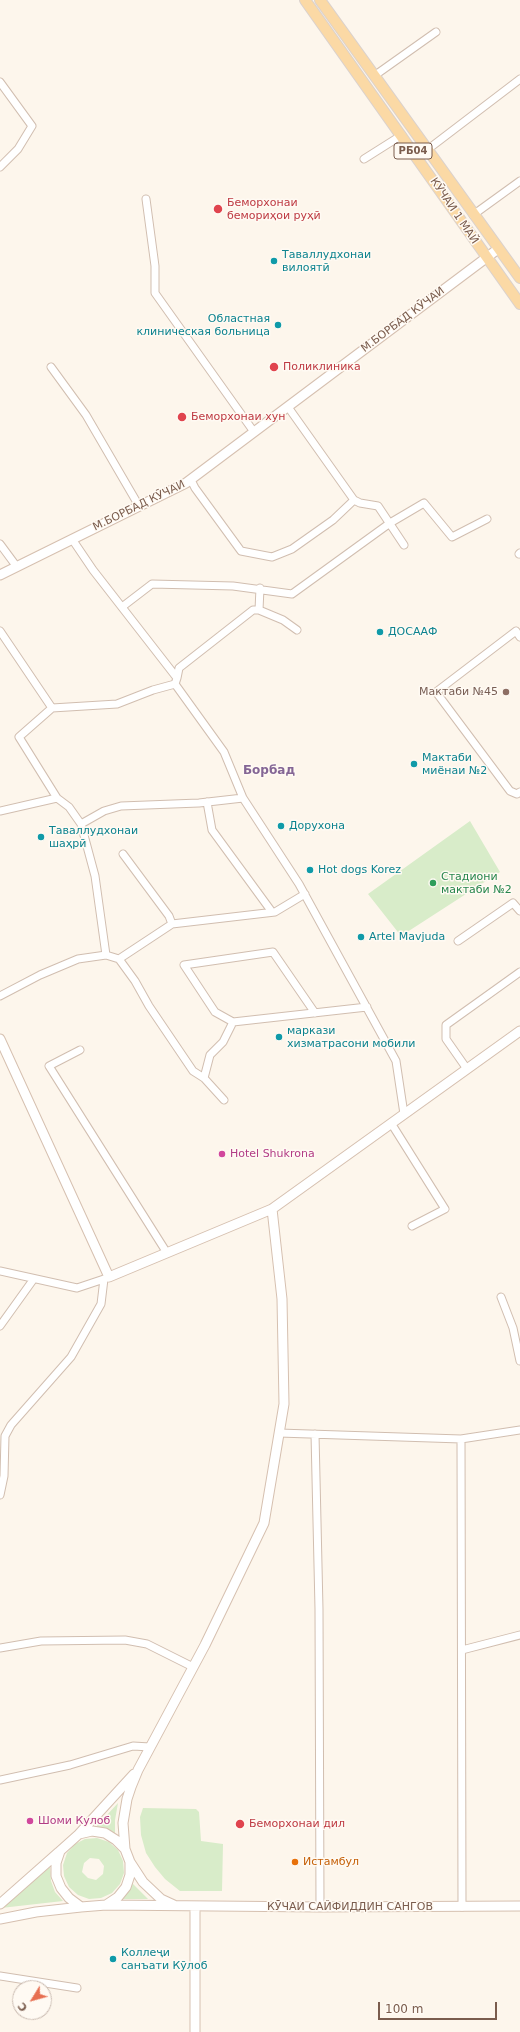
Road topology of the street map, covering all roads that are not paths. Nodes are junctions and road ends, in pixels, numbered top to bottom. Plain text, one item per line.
1 (305, 0) edge
2 (320, 0) edge
3 (436, 32) dead end
4 (374, 76) junction
5 (520, 79) edge
6 (0, 82) edge
7 (402, 135) junction
8 (427, 150) junction
9 (364, 159) dead end
10 (0, 167) edge
11 (520, 181) edge
12 (146, 199) dead end
13 (473, 214) junction
14 (498, 249) junction
15 (486, 258) junction
16 (520, 278) edge
17 (520, 304) edge
18 (51, 367) dead end
19 (288, 407) junction
20 (254, 432) junction
21 (191, 480) junction
22 (354, 500) junction
23 (138, 506) junction
24 (487, 519) dead end
25 (390, 523) junction
26 (72, 539) junction
27 (0, 544) edge
28 (404, 545) dead end
29 (17, 567) junction
30 (0, 575) edge
31 (260, 588) junction
32 (122, 607) junction
33 (259, 610) junction
34 (297, 630) dead end
35 (0, 631) edge
36 (520, 637) edge
37 (176, 681) junction
38 (52, 708) junction
39 (520, 792) edge
40 (57, 798) junction
41 (243, 798) junction
42 (207, 802) junction
43 (0, 810) edge
44 (81, 824) junction
45 (123, 854) dead end
46 (305, 894) junction
47 (520, 911) edge
48 (272, 912) junction
49 (172, 924) junction
50 (458, 941) dead end
51 (106, 955) junction
52 (119, 959) junction
53 (520, 972) edge
54 (0, 996) edge
55 (366, 1007) junction
56 (315, 1013) junction
57 (233, 1022) junction
58 (520, 1031) edge
59 (0, 1039) edge
60 (80, 1050) dead end
61 (467, 1068) junction
62 (204, 1078) junction
63 (224, 1100) dead end
64 (404, 1114) junction
65 (391, 1123) junction
66 (272, 1209) junction
67 (412, 1226) dead end
68 (167, 1253) junction
69 (0, 1272) edge
70 (107, 1278) junction
71 (33, 1280) junction
72 (501, 1297) dead end
73 (0, 1326) edge
74 (520, 1361) edge
75 (520, 1430) edge
76 (279, 1432) junction
77 (316, 1434) junction
78 (462, 1440) junction
79 (0, 1496) edge
80 (520, 1635) edge
81 (0, 1648) edge
82 (462, 1650) junction
83 (193, 1667) junction
84 (150, 1747) junction
85 (138, 1770) junction
86 (0, 1780) edge
87 (79, 1834) junction
88 (125, 1849) junction
89 (60, 1851) junction
90 (130, 1862) junction
91 (0, 1904) edge
92 (106, 1905) junction
93 (520, 1906) edge
94 (81, 1907) junction
95 (179, 1907) junction
96 (196, 1907) junction
97 (320, 1907) junction
98 (462, 1907) junction
99 (0, 1919) edge
100 (0, 1976) edge
101 (77, 1988) dead end
102 (195, 2032) edge

1 - 7 main road, КӮЧАИ 1 МАЙ / РБ04
2 - 4 main road, КӮЧАИ 1 МАЙ / РБ04
3 - 4 street
4 - 8 main road, КӮЧАИ 1 МАЙ / РБ04
5 - 8 street
6 - 10 street
7 - 9 street
7 - 15 main road, КӮЧАИ 1 МАЙ / РБ04
8 - 13 main road, КӮЧАИ 1 МАЙ / РБ04
11 - 13 street
12 - 20 street
13 - 14 main road, КӮЧАИ 1 МАЙ / РБ04
14 - 15 street, М.БОРБАД КӮЧАИ
14 - 16 main road, КӮЧАИ 1 МАЙ / РБ04
15 - 17 main road, КӮЧАИ 1 МАЙ / РБ04
15 - 19 street, М.БОРБАД КӮЧАИ
18 - 23 street
19 - 20 street, М.БОРБАД КӮЧАИ
19 - 22 street
20 - 21 street, М.БОРБАД КӮЧАИ
21 - 22 street
21 - 23 street, М.БОРБАД КӮЧАИ
22 - 25 street
23 - 26 street, М.БОРБАД КӮЧАИ
24 - 25 street
25 - 28 street
25 - 31 street
26 - 29 street, М.БОРБАД КӮЧАИ
26 - 32 street
27 - 29 street
29 - 30 street, М.БОРБАД КӮЧАИ
31 - 32 street
31 - 33 street
32 - 37 street
33 - 34 street
33 - 37 street
35 - 38 street
36 - 39 street
37 - 38 street
37 - 41 street
38 - 40 street
40 - 43 street
40 - 44 street
41 - 42 street
41 - 46 street
42 - 44 street
42 - 48 street
44 - 51 street
45 - 49 street
46 - 48 street
46 - 55 street
47 - 50 street
48 - 49 street
49 - 52 street
51 - 52 street
51 - 54 street
52 - 62 street
53 - 61 street
55 - 56 street
55 - 64 street
56 - 57 street
56 - 57 street
57 - 62 street
58 - 61 street
59 - 70 street
60 - 68 street
61 - 64 street
62 - 63 street
64 - 65 street
65 - 66 street
65 - 67 street
66 - 68 street
66 - 76 street
68 - 70 street
69 - 71 street
70 - 71 street
70 - 79 street
71 - 73 street
72 - 74 street
75 - 78 street
76 - 77 street
76 - 83 street
77 - 78 street
77 - 97 street
78 - 82 street
80 - 82 street
81 - 83 street
82 - 98 street
83 - 84 street
84 - 85 street
84 - 86 street
85 - 87 street
85 - 88 street
87 - 88 street
87 - 89 street
88 - 90 street
89 - 91 street
89 - 94 street
90 - 92 street
90 - 95 street
92 - 94 street
92 - 95 street, КӮЧАИ САЙФИДДИН САНГОВ
93 - 98 street, КӮЧАИ САЙФИДДИН САНГОВ
94 - 99 street
95 - 96 street, КӮЧАИ САЙФИДДИН САНГОВ
96 - 97 street, КӮЧАИ САЙФИДДИН САНГОВ
96 - 102 street
97 - 98 street, КӮЧАИ САЙФИДДИН САНГОВ
100 - 101 street

